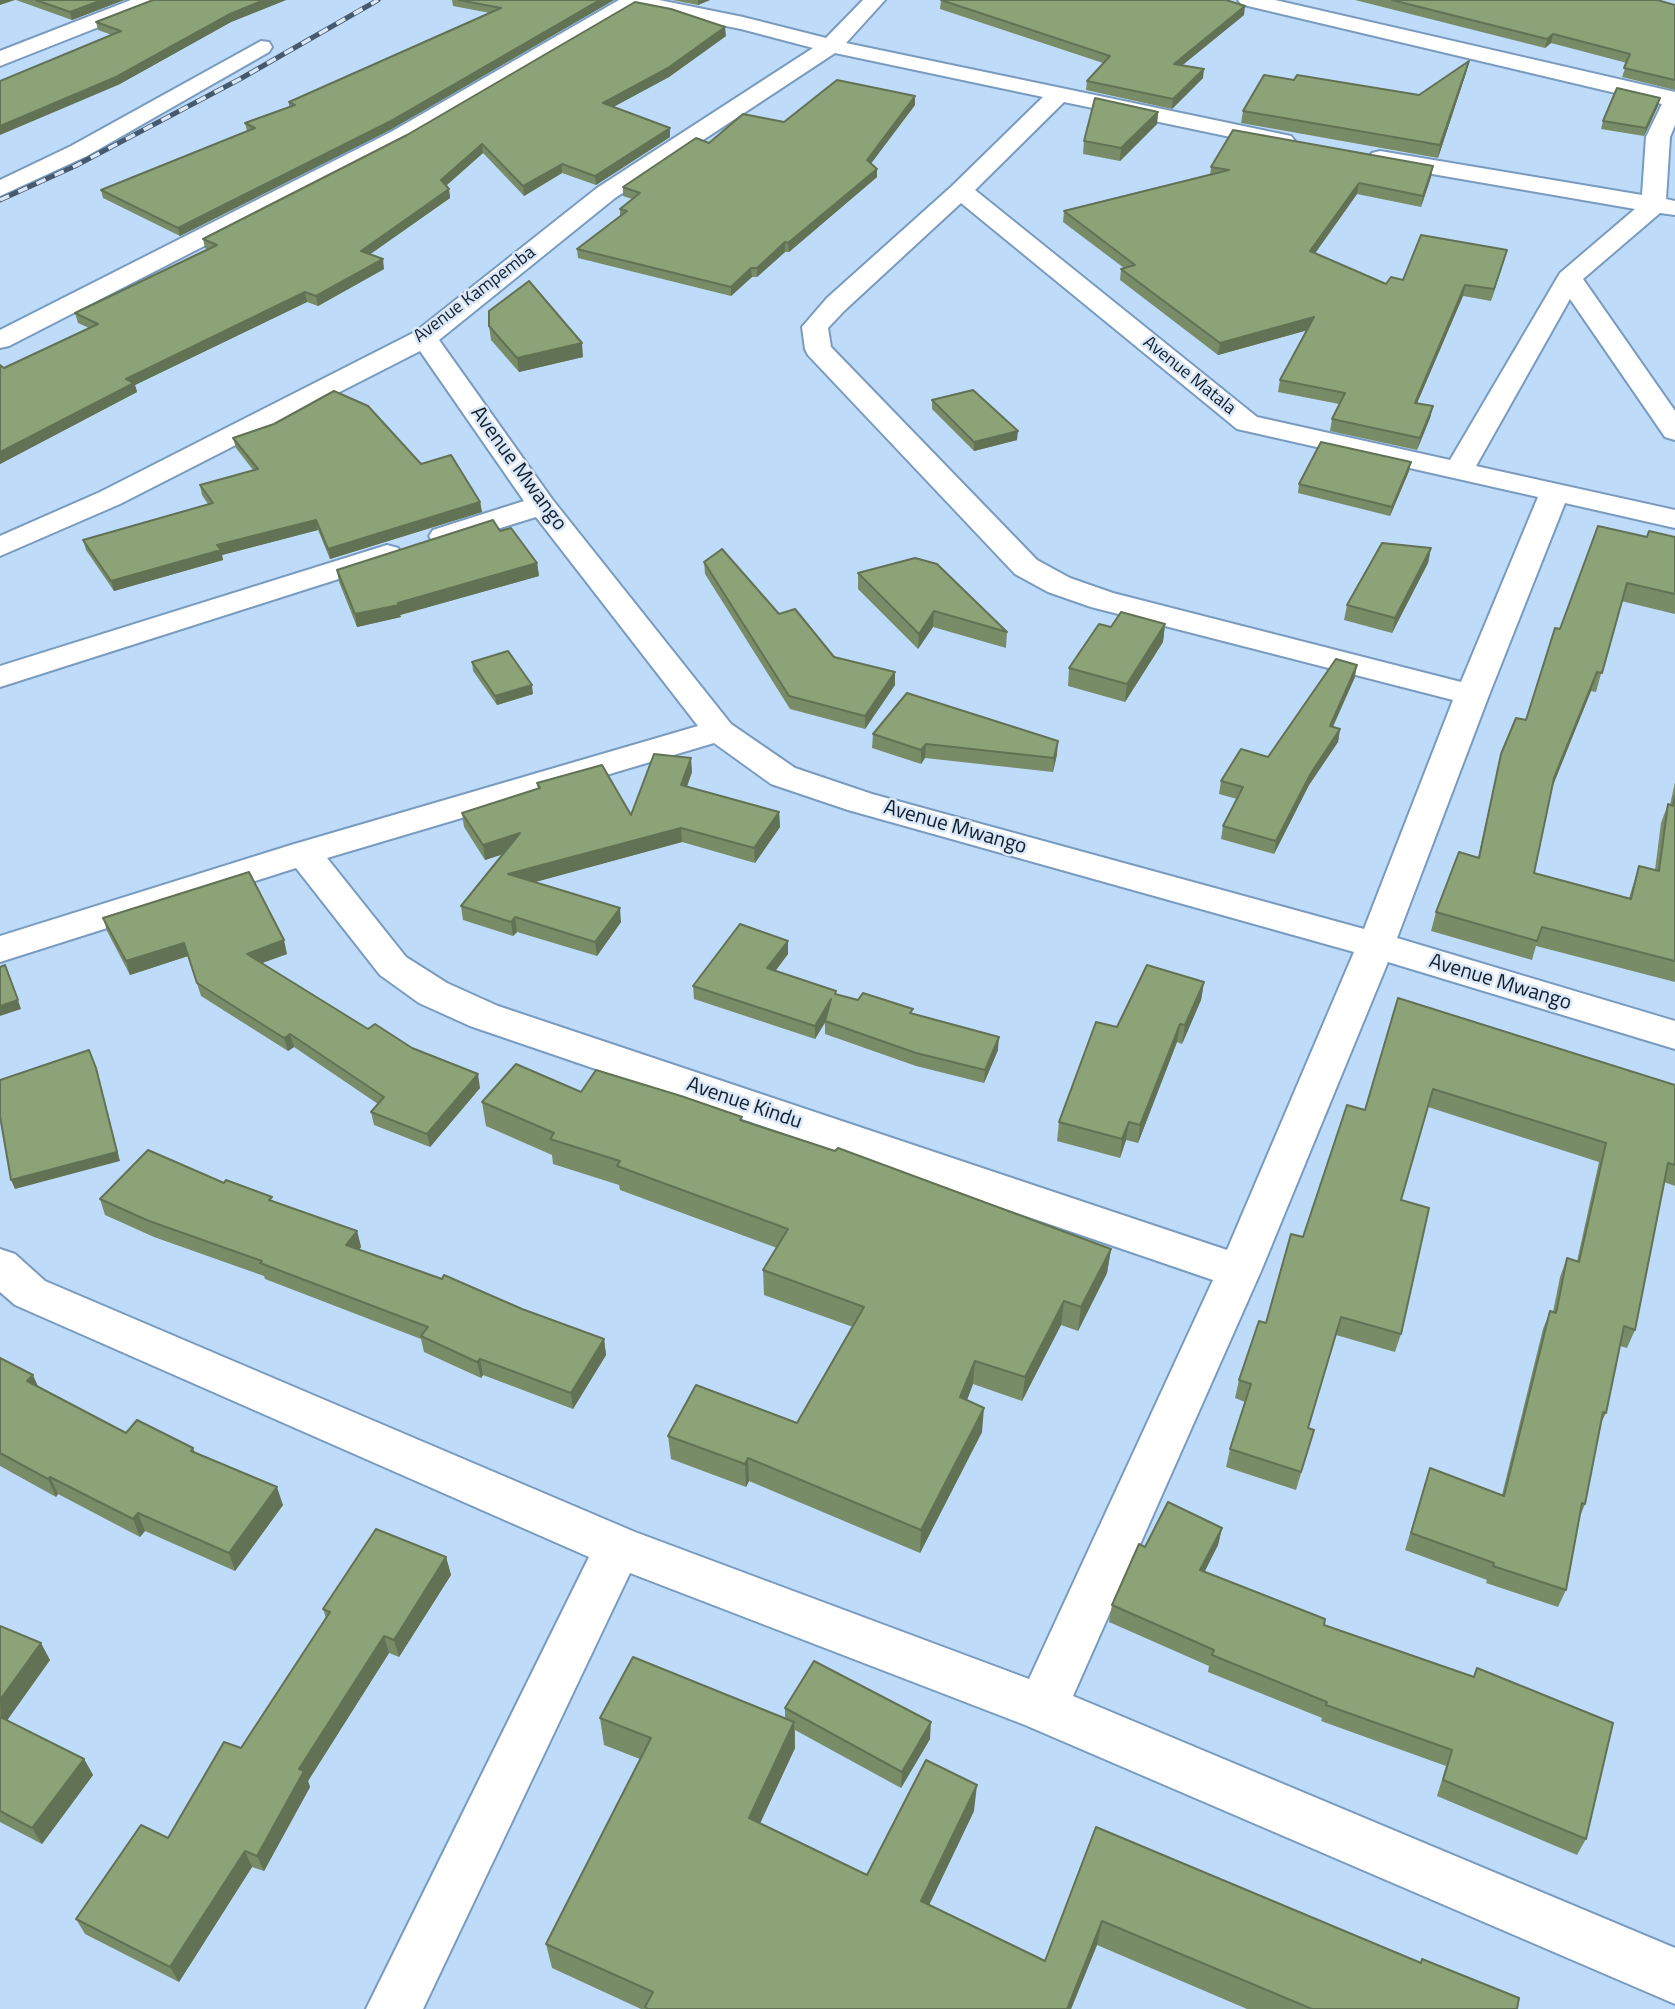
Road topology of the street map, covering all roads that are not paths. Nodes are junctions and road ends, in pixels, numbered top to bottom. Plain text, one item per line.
1 (150, 0) edge
2 (875, 0) edge
3 (1248, 0) edge
4 (632, 1) edge
5 (831, 46) junction
6 (261, 47) dead end
7 (0, 59) edge
8 (1058, 95) junction
9 (1675, 100) edge
10 (1307, 146) edge
11 (1360, 155) edge
12 (0, 190) edge
13 (961, 191) junction
14 (1664, 206) edge
15 (1569, 278) junction
16 (424, 338) junction
17 (0, 340) edge
18 (1675, 431) edge
19 (1458, 471) junction
20 (1554, 493) junction
21 (542, 505) junction
22 (1675, 519) edge
23 (0, 547) edge
24 (0, 677) edge
25 (1472, 695) junction
26 (719, 731) junction
27 (304, 853) junction
28 (1376, 946) junction
29 (0, 948) edge
30 (1675, 1035) edge
31 (0, 1266) edge
32 (1239, 1270) junction
33 (618, 1547) junction
34 (1042, 1708) junction
35 (1675, 1976) edge
36 (394, 2009) edge

1 - 7 street
2 - 5 street, Avenue Kampemba
3 - 9 street
4 - 5 street
4 - 17 street
5 - 8 street
5 - 16 street, Avenue Kampemba
6 - 12 street
8 - 10 street
8 - 13 street
9 - 14 street
11 - 14 street
13 - 19 street, Avenue Matala
13 - 25 street
14 - 15 street
15 - 18 street
15 - 19 street
16 - 21 street, Avenue Mwango
16 - 23 street, Avenue Kampemba
19 - 20 street, Avenue Matala
20 - 22 street, Avenue Matala
20 - 25 street
21 - 24 street
21 - 26 street, Avenue Mwango
25 - 28 street
26 - 27 street
26 - 28 street, Avenue Mwango
27 - 29 street
27 - 32 street, Avenue Kindu
28 - 30 street, Avenue Mwango
28 - 32 street
31 - 33 street
32 - 34 street
33 - 34 street
33 - 36 street
34 - 35 street

